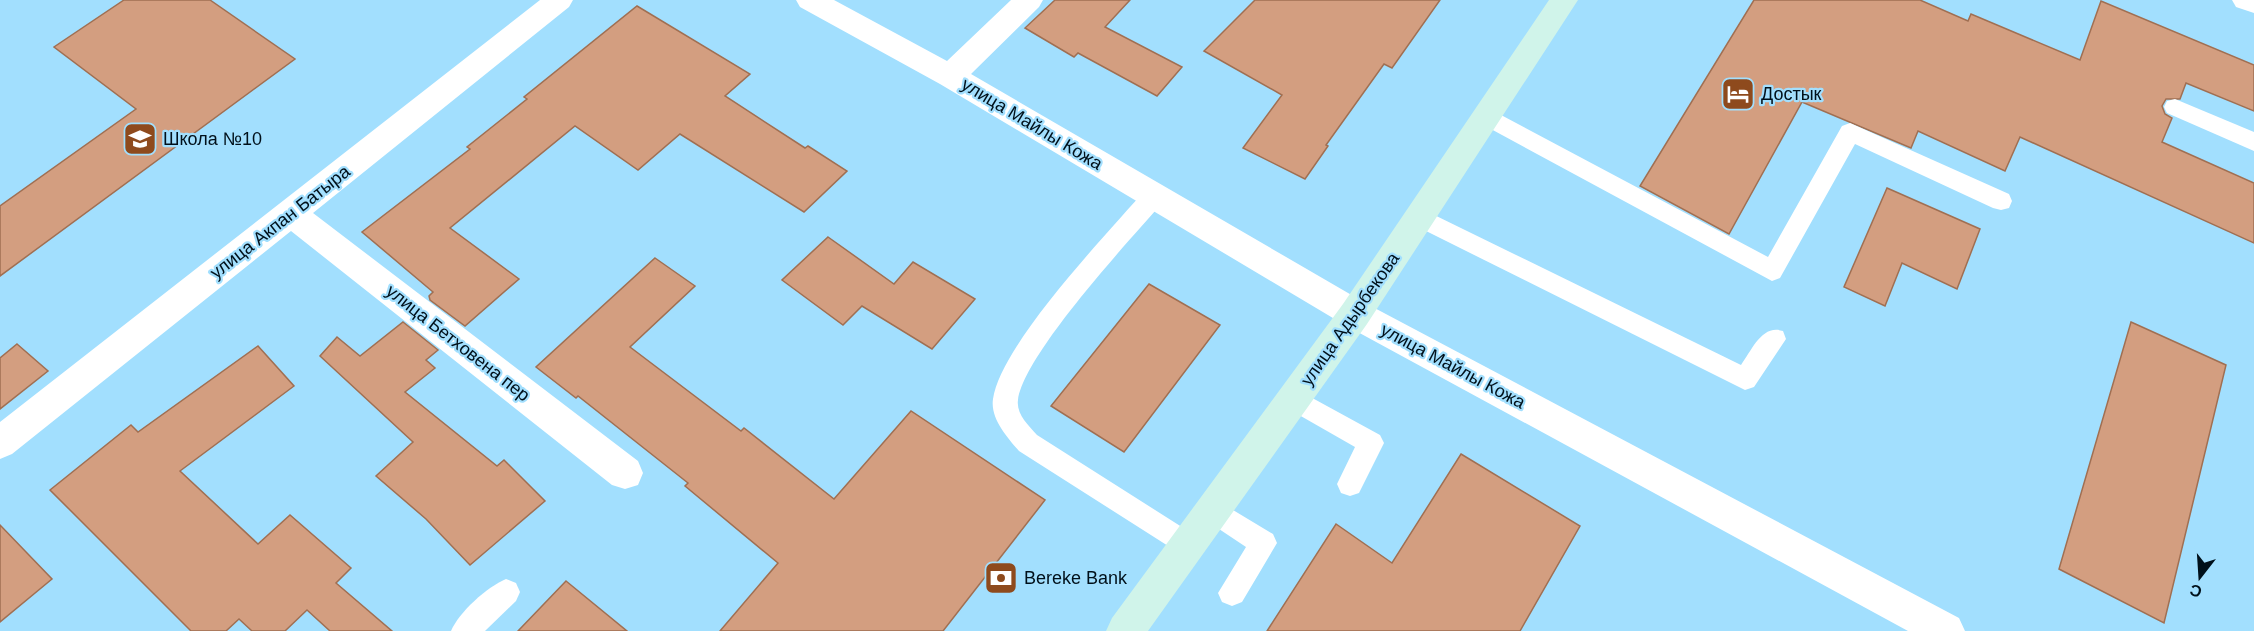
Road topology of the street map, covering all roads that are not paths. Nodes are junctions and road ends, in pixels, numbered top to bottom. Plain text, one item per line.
1 (559, 0) edge
2 (810, 0) edge
3 (1029, 0) edge
4 (1564, 0) edge
5 (2246, 0) edge
6 (2254, 3) edge
7 (950, 76) junction
8 (2175, 107) dead end
9 (1486, 116) junction
10 (2254, 142) edge
11 (1154, 195) junction
12 (2001, 201) dead end
13 (291, 213) junction
14 (1420, 217) junction
15 (1355, 314) junction
16 (1774, 339) dead end
17 (1294, 399) junction
18 (0, 443) edge
19 (625, 473) dead end
20 (1350, 484) dead end
21 (1213, 510) junction
22 (1187, 545) junction
23 (506, 592) dead end
24 (1232, 593) dead end
25 (465, 631) edge
26 (1125, 631) edge
27 (1946, 631) edge

1 - 13 street, улица Акпан Батыра
2 - 7 street, улица Майлы Кожа
3 - 7 street
4 - 9 main road, улица Адырбекова
5 - 6 street
7 - 11 street, улица Майлы Кожа
8 - 10 lane
9 - 12 lane
9 - 14 main road, улица Адырбекова
11 - 15 street, улица Майлы Кожа
11 - 22 lane
13 - 18 street, улица Акпан Батыра
13 - 19 street, улица Бетховена пер
14 - 15 main road, улица Адырбекова
14 - 16 lane
15 - 17 main road, улица Адырбекова
15 - 27 street, улица Майлы Кожа
17 - 20 lane
17 - 21 main road, улица Адырбекова
21 - 22 main road, улица Адырбекова
21 - 24 lane
22 - 26 main road, улица Адырбекова
23 - 25 lane

